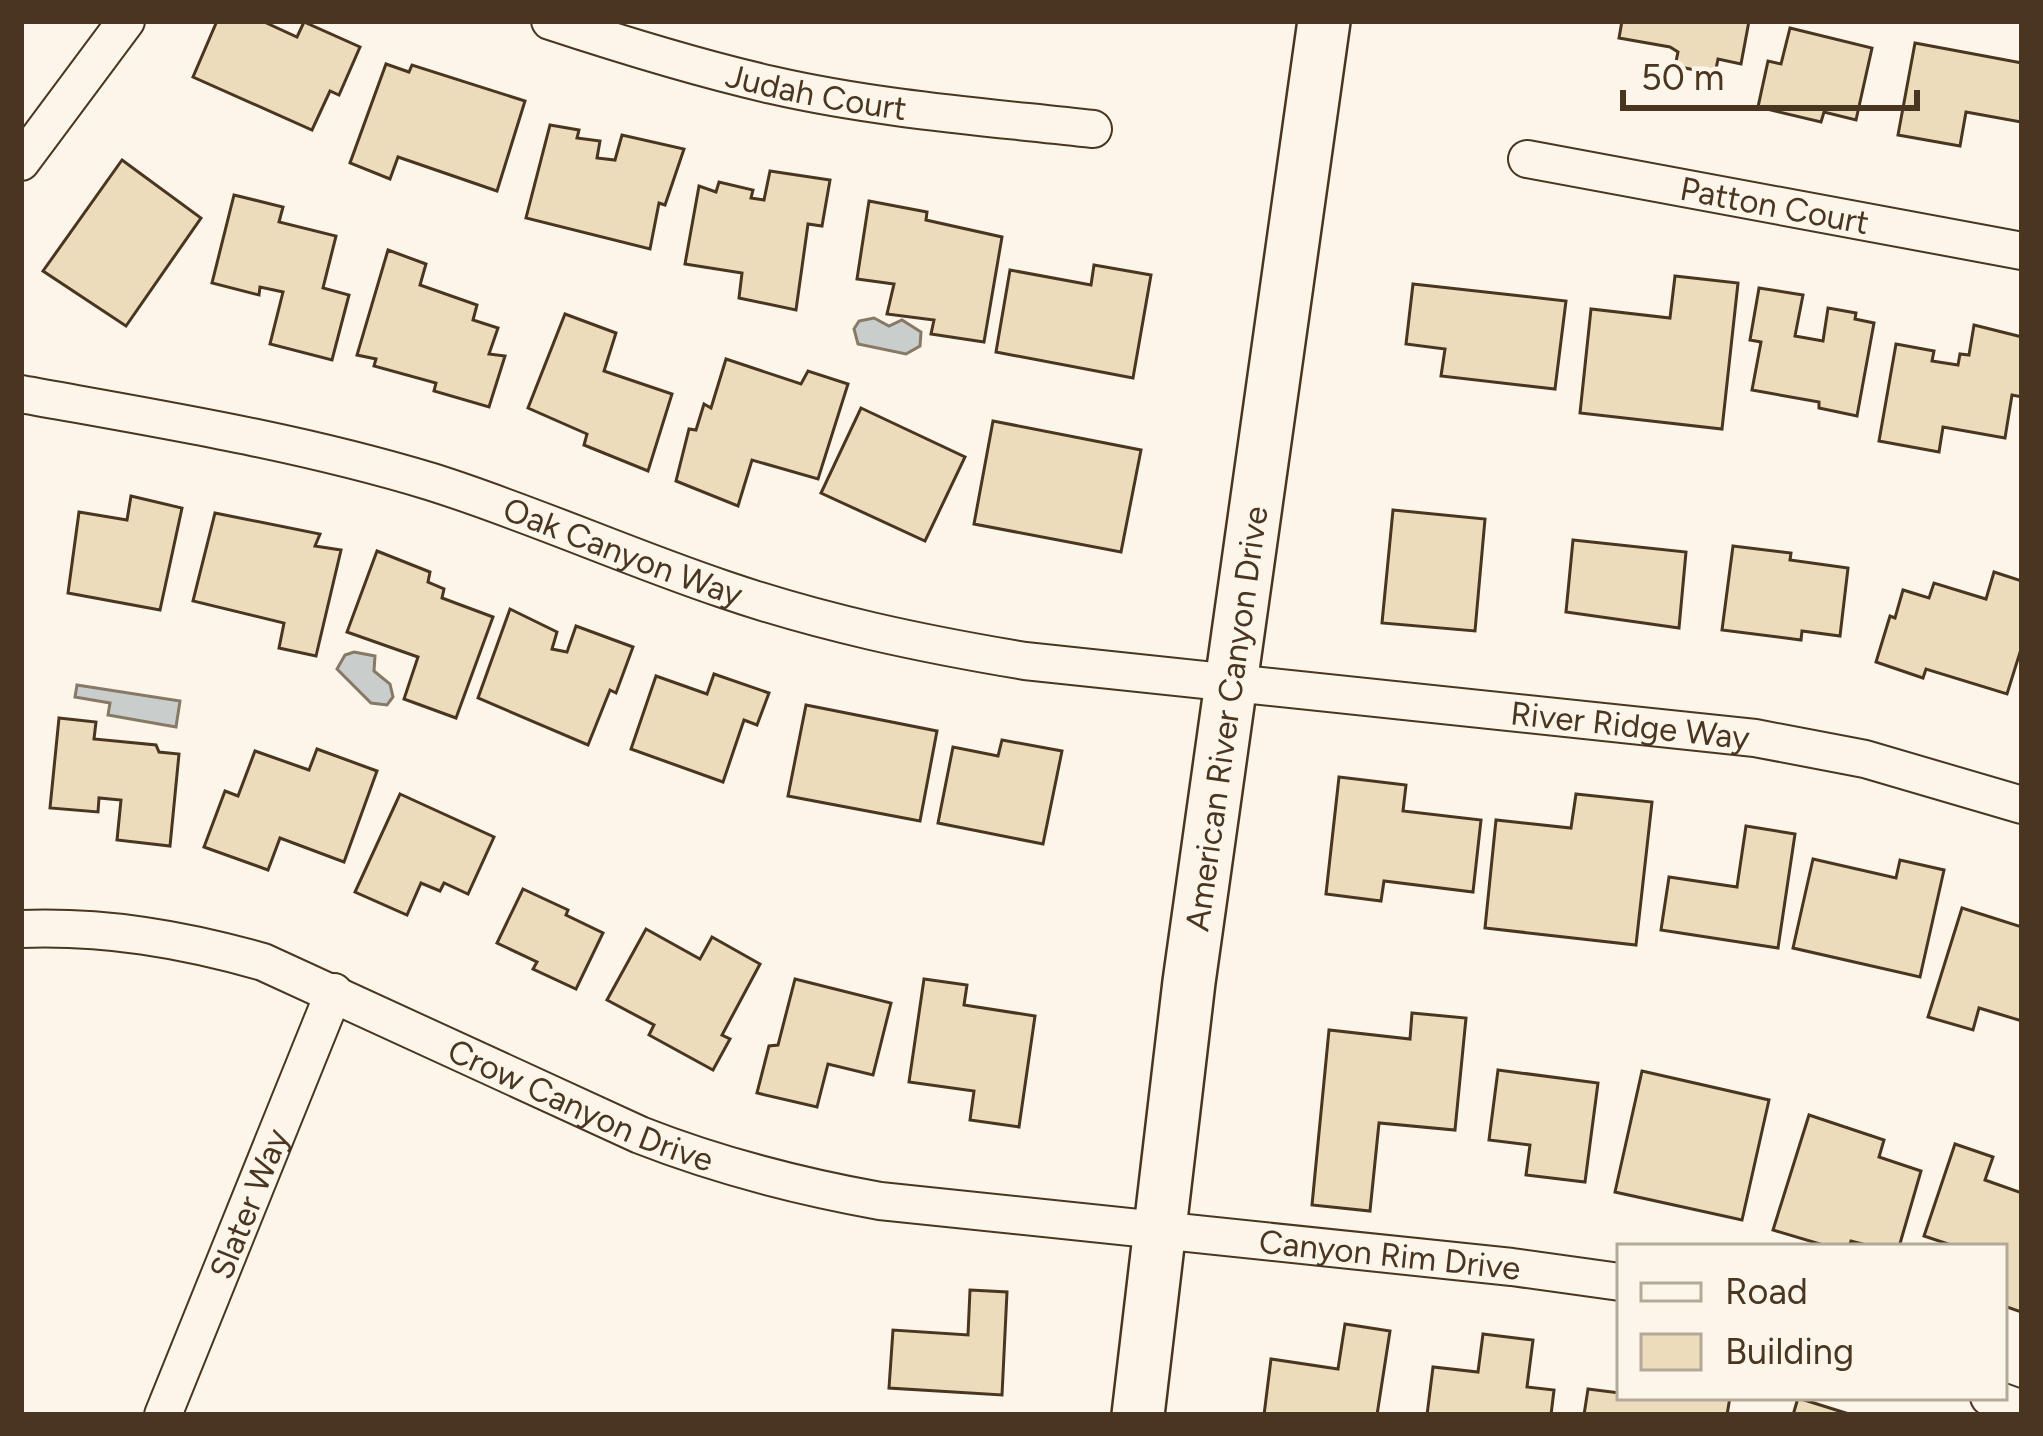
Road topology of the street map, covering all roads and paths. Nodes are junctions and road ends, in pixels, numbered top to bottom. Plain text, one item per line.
1 (126, 21) edge
2 (550, 21) edge
3 (1324, 21) edge
4 (1093, 129) dead end
5 (1527, 159) dead end
6 (21, 162) edge
7 (2022, 251) edge
8 (21, 394) edge
9 (1231, 683) junction
10 (2022, 805) edge
11 (21, 929) edge
12 (334, 992) junction
13 (1158, 1230) junction
14 (1617, 1282) edge
15 (163, 1415) edge
16 (1138, 1415) edge

1 - 6 street
2 - 4 street, Judah Court
3 - 9 main road, American River Canyon Drive
5 - 7 street, Patton Court
8 - 9 street, Oak Canyon Way
9 - 10 street, River Ridge Way
9 - 13 main road, American River Canyon Drive
11 - 12 street, Crow Canyon Drive
12 - 13 street, Crow Canyon Drive
12 - 15 street, Slater Way
13 - 14 street, Canyon Rim Drive
13 - 16 main road, American River Canyon Drive

